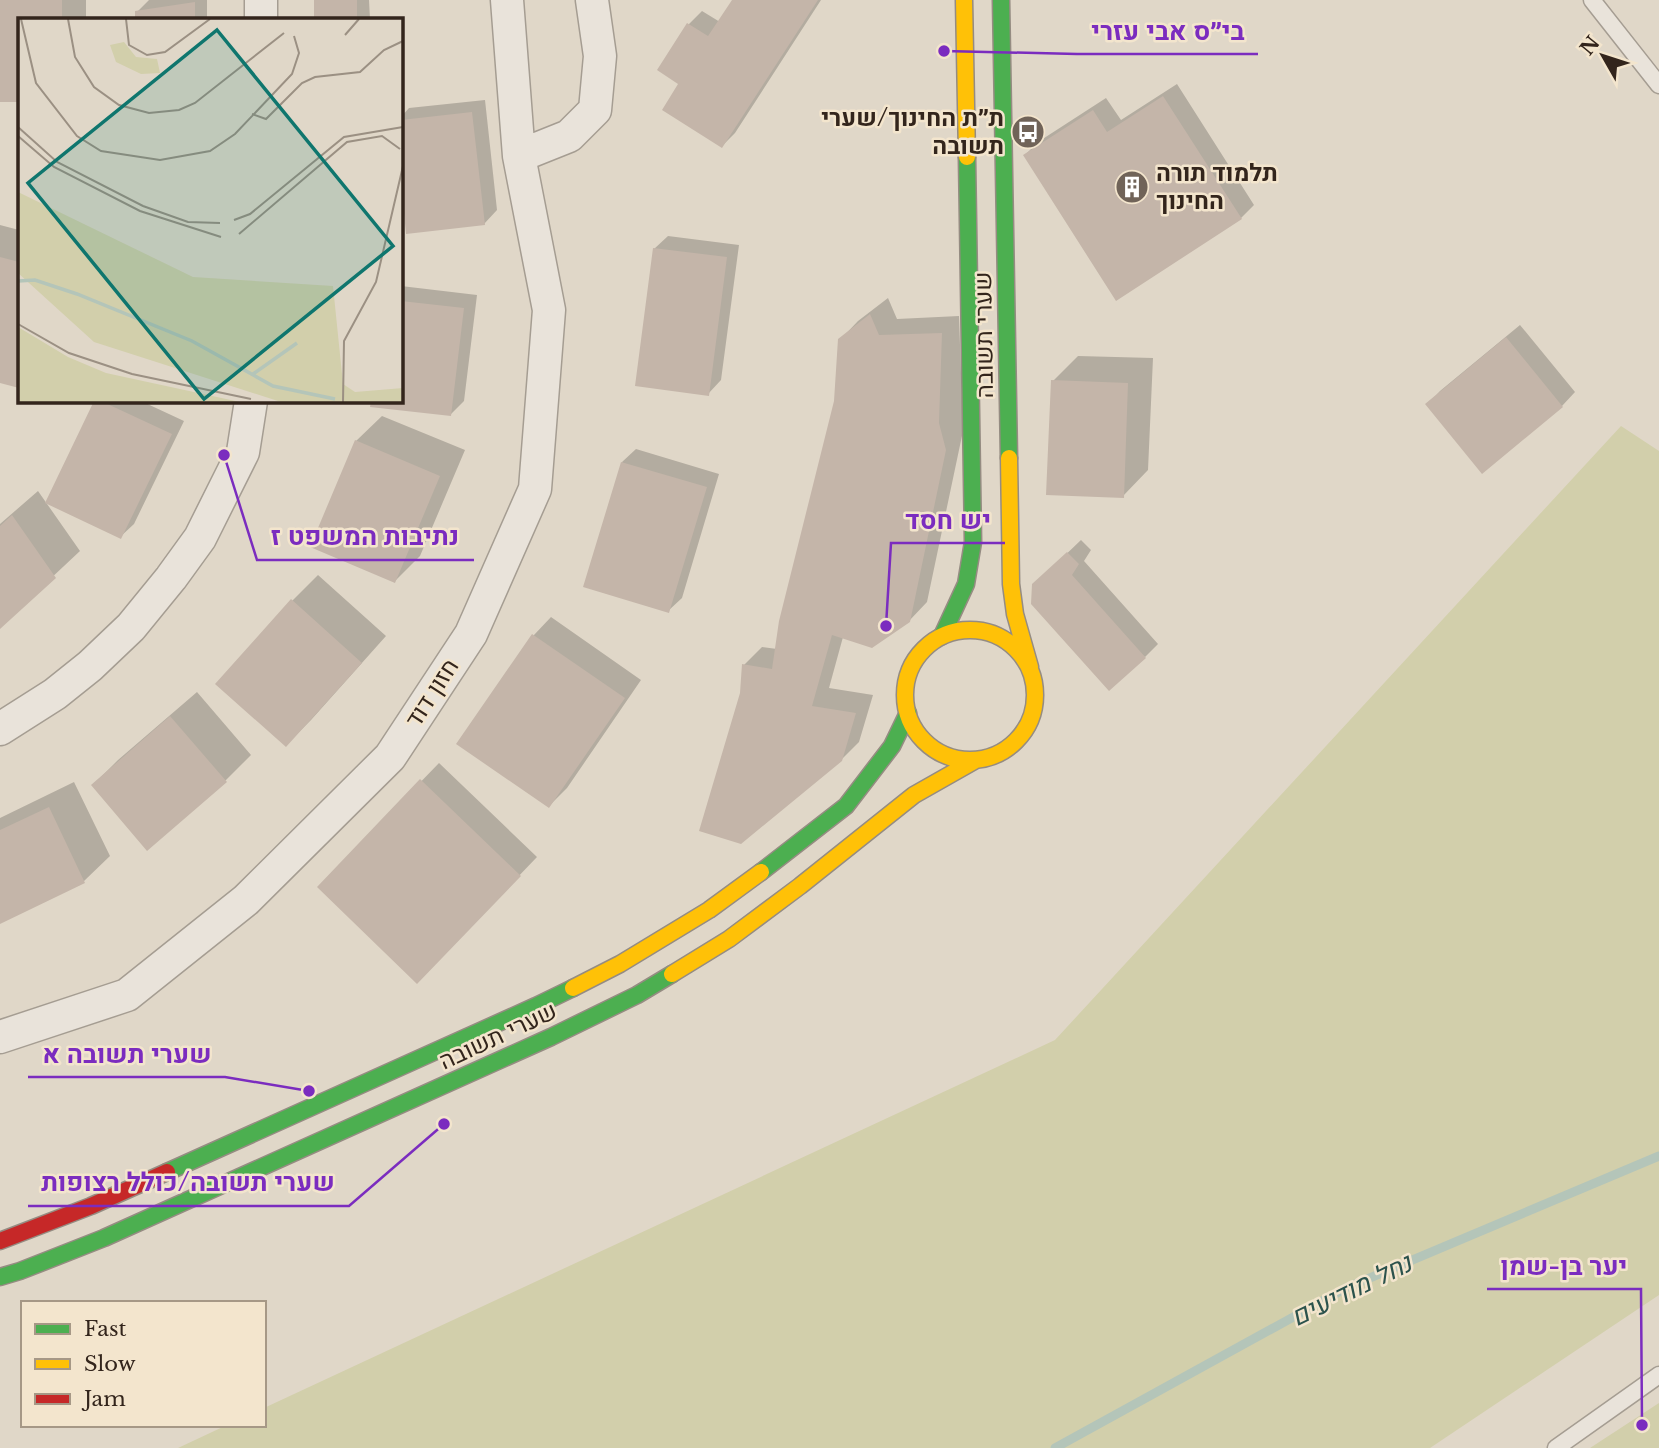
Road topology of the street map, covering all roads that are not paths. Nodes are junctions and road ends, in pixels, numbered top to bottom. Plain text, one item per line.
1 (261, 0) edge
2 (507, 0) edge
3 (592, 0) edge
4 (964, 0) edge
5 (1001, 0) edge
6 (1592, 0) edge
7 (261, 18) edge
8 (1659, 85) edge
9 (519, 156) junction
10 (251, 402) edge
11 (942, 636) junction
12 (1030, 667) junction
13 (908, 713) junction
14 (0, 729) edge
15 (974, 761) junction
16 (0, 1037) edge
17 (0, 1241) edge
18 (0, 1277) edge
19 (1659, 1375) edge
20 (1556, 1448) edge

1 - 7 street
2 - 9 street, חזון דוד
3 - 9 street
4 - 11 street, שערי תשובה
5 - 12 street, שערי תשובה
6 - 8 lane
9 - 16 street, חזון דוד
10 - 14 street
11 - 12 street
11 - 13 street
12 - 15 street
13 - 15 street
13 - 17 street, שערי תשובה
15 - 18 street, שערי תשובה
19 - 20 lane

